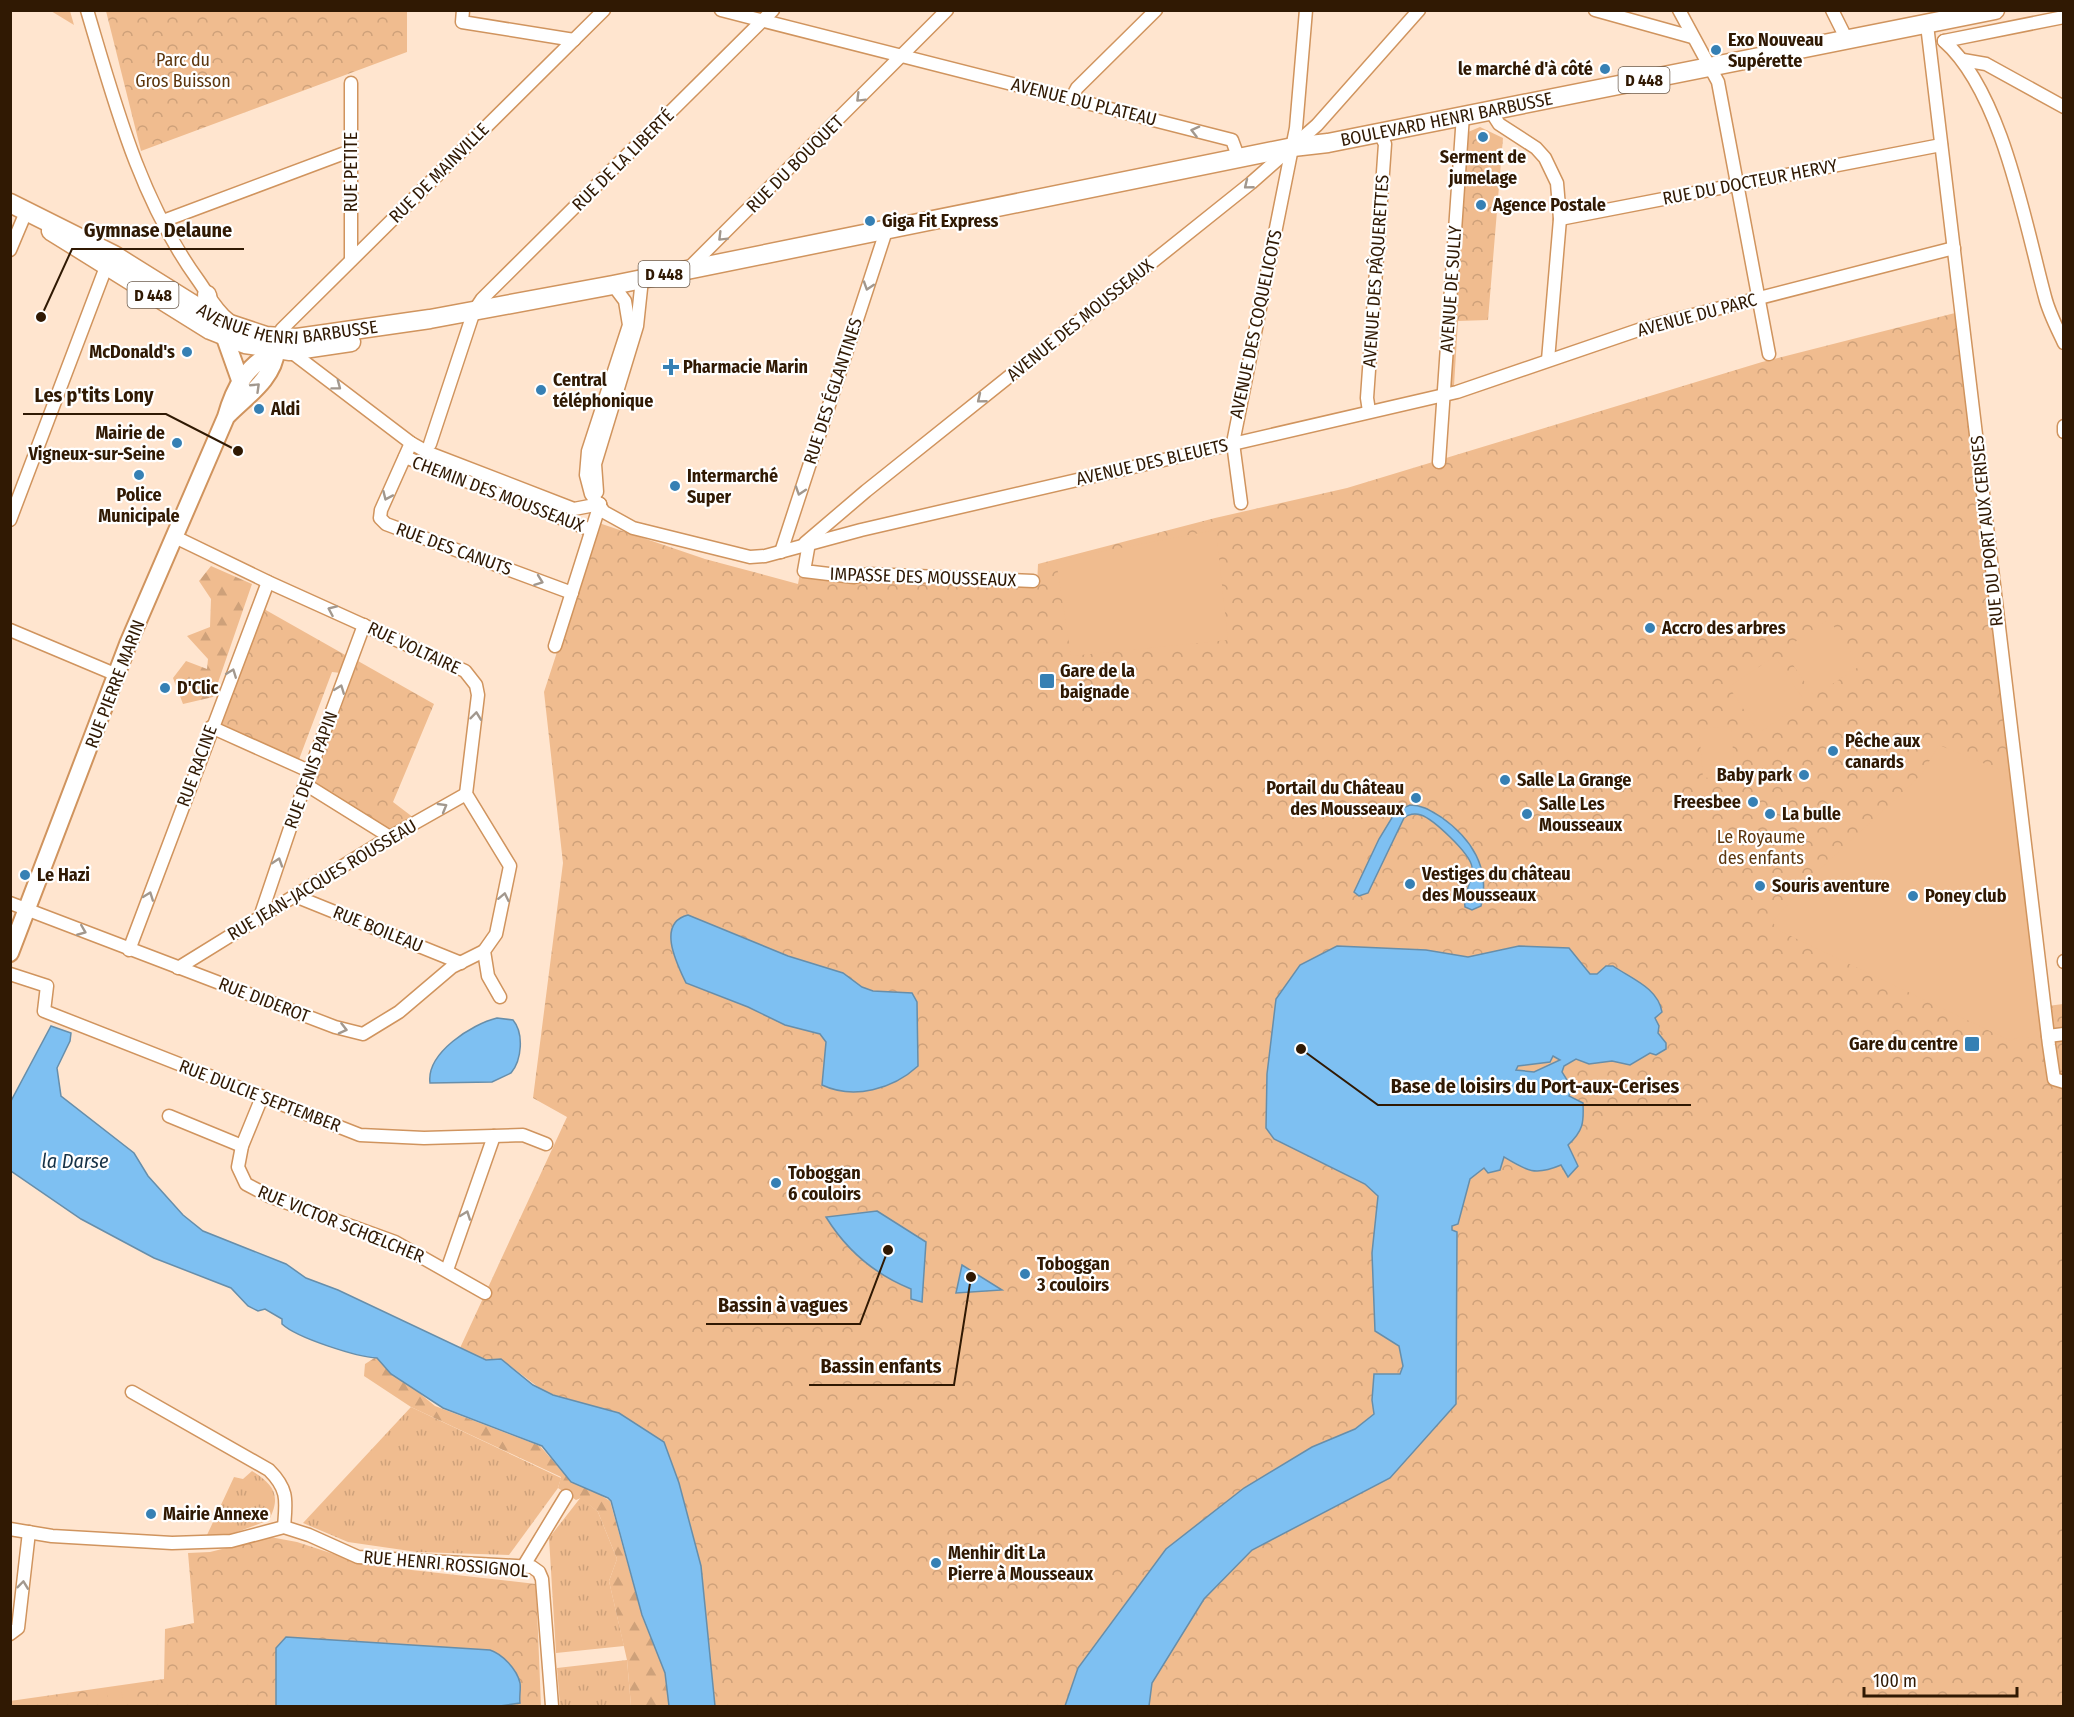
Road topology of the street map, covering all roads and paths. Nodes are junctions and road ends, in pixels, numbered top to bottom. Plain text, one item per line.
1 (87, 10) edge
2 (463, 10) edge
3 (604, 10) edge
4 (721, 10) edge
5 (773, 10) edge
6 (947, 10) edge
7 (1156, 10) edge
8 (1306, 10) edge
9 (1419, 10) edge
10 (1595, 10) edge
11 (1679, 10) edge
12 (1832, 10) edge
13 (1988, 11) edge
14 (2064, 17) edge
15 (762, 21) junction
16 (1927, 25) junction
17 (1692, 37) junction
18 (574, 40) junction
19 (1847, 40) junction
20 (901, 56) junction
21 (1963, 60) junction
22 (1711, 67) junction
23 (351, 83) dead end
24 (1071, 99) junction
25 (2064, 107) edge
26 (1490, 110) junction
27 (1463, 115) junction
28 (1379, 132) junction
29 (1941, 145) junction
30 (1293, 147) junction
31 (351, 151) junction
32 (1239, 159) junction
33 (1737, 184) junction
34 (18, 207) edge
35 (1560, 219) junction
36 (163, 221) junction
37 (892, 230) junction
38 (1954, 248) junction
39 (10, 250) edge
40 (351, 260) junction
41 (106, 267) junction
42 (189, 269) junction
43 (688, 270) junction
44 (642, 279) junction
45 (613, 285) junction
46 (1759, 298) junction
47 (198, 308) junction
48 (474, 311) junction
49 (430, 319) junction
50 (229, 330) junction
51 (2064, 343) edge
52 (280, 346) junction
53 (1769, 354) dead end
54 (1548, 360) junction
55 (240, 380) junction
56 (1444, 395) junction
57 (1369, 411) junction
58 (226, 417) junction
59 (2064, 426) edge
60 (2064, 432) edge
61 (411, 443) junction
62 (1233, 443) junction
63 (430, 444) dead end
64 (405, 457) junction
65 (1439, 462) dead end
66 (1241, 502) dead end
67 (600, 504) junction
68 (10, 520) edge
69 (591, 530) junction
70 (176, 537) junction
71 (807, 543) junction
72 (781, 552) junction
73 (1033, 581) dead end
74 (268, 582) junction
75 (572, 593) junction
76 (364, 625) junction
77 (10, 630) edge
78 (555, 646) dead end
79 (117, 675) junction
80 (211, 727) junction
81 (309, 771) junction
82 (305, 784) junction
83 (466, 794) junction
84 (390, 837) junction
85 (295, 896) junction
86 (10, 903) edge
87 (28, 909) junction
88 (260, 917) junction
89 (129, 950) junction
90 (484, 951) junction
91 (10, 953) edge
92 (461, 963) junction
93 (178, 968) junction
94 (10, 974) edge
95 (500, 997) dead end
96 (2064, 1034) edge
97 (2048, 1036) junction
98 (2064, 1082) edge
99 (262, 1097) junction
100 (169, 1116) dead end
101 (494, 1136) junction
102 (546, 1144) dead end
103 (242, 1146) junction
104 (447, 1270) junction
105 (485, 1293) dead end
106 (132, 1392) dead end
107 (566, 1496) dead end
108 (284, 1527) junction
109 (10, 1529) edge
110 (29, 1532) junction
111 (523, 1567) junction
112 (10, 1634) edge
113 (552, 1707) edge

1 - 36 street
2 - 18 street
3 - 18 street, RUE DE MAINVILLE
4 - 15 street, AVENUE DU PLATEAU
5 - 15 street, RUE DE LA LIBERTÉ
6 - 20 street, RUE DU BOUQUET
7 - 24 street
8 - 30 street, AVENUE DES COQUELICOTS
9 - 30 street, AVENUE DES MOUSSEAUX
10 - 17 street
11 - 17 street
12 - 19 street
13 - 16 main road, BOULEVARD HENRI BARBUSSE / D 448
14 - 21 street
15 - 20 street, AVENUE DU PLATEAU
15 - 48 street, RUE DE LA LIBERTÉ
16 - 19 main road, BOULEVARD HENRI BARBUSSE / D 448
16 - 29 street, RUE DU PORT AUX CERISES
17 - 22 street
18 - 40 street, RUE DE MAINVILLE
19 - 22 main road, BOULEVARD HENRI BARBUSSE / D 448
20 - 24 street, AVENUE DU PLATEAU
20 -> 43 street, RUE DU BOUQUET
21 - 25 street
21 - 51 street
22 - 26 main road, BOULEVARD HENRI BARBUSSE / D 448
22 - 33 street
23 - 31 street, RUE PETITE
32 -> 24 street, AVENUE DU PLATEAU
26 - 27 main road, BOULEVARD HENRI BARBUSSE / D 448
26 - 35 street
27 - 28 main road, BOULEVARD HENRI BARBUSSE / D 448
27 - 56 street, AVENUE DE SULLY
28 - 30 main road, BOULEVARD HENRI BARBUSSE / D 448
28 - 57 street, AVENUE DES PÂQUERETTES
29 - 33 street, RUE DU DOCTEUR HERVY
29 - 38 street, RUE DU PORT AUX CERISES
30 - 32 main road, BOULEVARD HENRI BARBUSSE / D 448
30 - 62 street, AVENUE DES COQUELICOTS
30 -> 71 street, AVENUE DES MOUSSEAUX
31 - 36 street
31 - 40 street, RUE PETITE
32 - 37 main road, BOULEVARD HENRI BARBUSSE / D 448
33 - 35 street, RUE DU DOCTEUR HERVY
33 - 46 street
34 - 39 street
34 - 41 main road, AVENUE HENRI BARBUSSE / D 448
34 - 47 main road, AVENUE HENRI BARBUSSE / D 448
35 - 54 street
36 - 42 street
37 - 43 main road, AVENUE HENRI BARBUSSE / D 448
37 -> 72 street, RUE DES ÉGLANTINES
38 - 46 street, AVENUE DU PARC
38 - 97 street, RUE DU PORT AUX CERISES
40 - 52 street, RUE DE MAINVILLE
41 - 47 main road, AVENUE HENRI BARBUSSE / D 448
41 - 68 street
42 - 47 street
42 - 47 street
43 - 44 main road, AVENUE HENRI BARBUSSE / D 448
44 - 45 main road, AVENUE HENRI BARBUSSE / D 448
44 - 67 street, CHEMIN DES MOUSSEAUX
45 - 48 main road, AVENUE HENRI BARBUSSE / D 448
45 - 67 street, CHEMIN DES MOUSSEAUX
46 - 53 street
46 - 54 street, AVENUE DU PARC
47 - 50 main road, AVENUE HENRI BARBUSSE / D 448
48 - 49 main road, AVENUE HENRI BARBUSSE / D 448
48 - 63 street
49 - 52 main road, AVENUE HENRI BARBUSSE / D 448
49 - 52 main road, AVENUE HENRI BARBUSSE / D 448
50 - 52 main road, AVENUE HENRI BARBUSSE / D 448
50 - 55 street
52 - 55 street, RUE PIERRE MARIN
58 -> 52 street, RUE PIERRE MARIN
52 -> 61 street, CHEMIN DES MOUSSEAUX
54 - 56 street, AVENUE DU PARC
55 - 58 street, RUE PIERRE MARIN
56 - 57 street, AVENUE DES BLEUETS
56 - 65 street, AVENUE DE SULLY
57 - 62 street, AVENUE DES BLEUETS
58 - 70 street, RUE PIERRE MARIN
59 - 60 street
61 - 64 street, RUE DES CANUTS
61 - 67 street, CHEMIN DES MOUSSEAUX
62 - 66 street, AVENUE DES COQUELICOTS
62 - 71 street, AVENUE DES BLEUETS
64 - 69 street, CHEMIN DES MOUSSEAUX
64 -> 75 street, RUE DES CANUTS
67 - 69 street
67 - 72 street, CHEMIN DES MOUSSEAUX
69 - 75 street
70 - 74 street, RUE VOLTAIRE
70 - 79 street, RUE PIERRE MARIN
71 - 72 street, CHEMIN DES MOUSSEAUX
71 - 73 street, IMPASSE DES MOUSSEAUX
76 -> 74 street, RUE VOLTAIRE
80 -> 74 street, RUE RACINE
75 - 78 street
81 -> 76 street, RUE DENIS PAPIN
83 -> 76 street, RUE VOLTAIRE
77 - 79 street
79 - 87 street, RUE PIERRE MARIN
80 - 81 street
89 -> 80 street, RUE RACINE
81 - 82 street, RUE DENIS PAPIN
82 - 84 street
88 -> 82 street, RUE DENIS PAPIN
84 -> 83 street, RUE JEAN-JACQUES ROUSSEAU
90 -> 83 street
84 - 85 street, RUE JEAN-JACQUES ROUSSEAU
85 - 88 street, RUE JEAN-JACQUES ROUSSEAU
85 - 92 street, RUE BOILEAU
86 - 87 street, RUE DIDEROT
87 -> 89 street, RUE DIDEROT
87 - 91 street, RUE PIERRE MARIN
88 - 93 street, RUE JEAN-JACQUES ROUSSEAU
89 - 93 street, RUE DIDEROT
90 - 92 street, RUE DIDEROT
90 - 95 street
93 -> 92 street, RUE DIDEROT
94 - 99 street, RUE DULCIE SEPTEMBER
96 - 97 street
97 - 98 street, RUE DU PORT AUX CERISES
99 - 101 street, RUE DULCIE SEPTEMBER
99 - 103 street, RUE VICTOR SCHŒLCHER
100 - 103 street
101 - 102 street, RUE DULCIE SEPTEMBER
104 -> 101 street
103 - 104 street, RUE VICTOR SCHŒLCHER
104 - 105 street, RUE VICTOR SCHŒLCHER
106 - 108 street
107 - 111 street
108 - 110 street
108 - 111 street, RUE HENRI ROSSIGNOL
109 - 110 street
112 -> 110 street
111 - 113 street, RUE HENRI ROSSIGNOL

